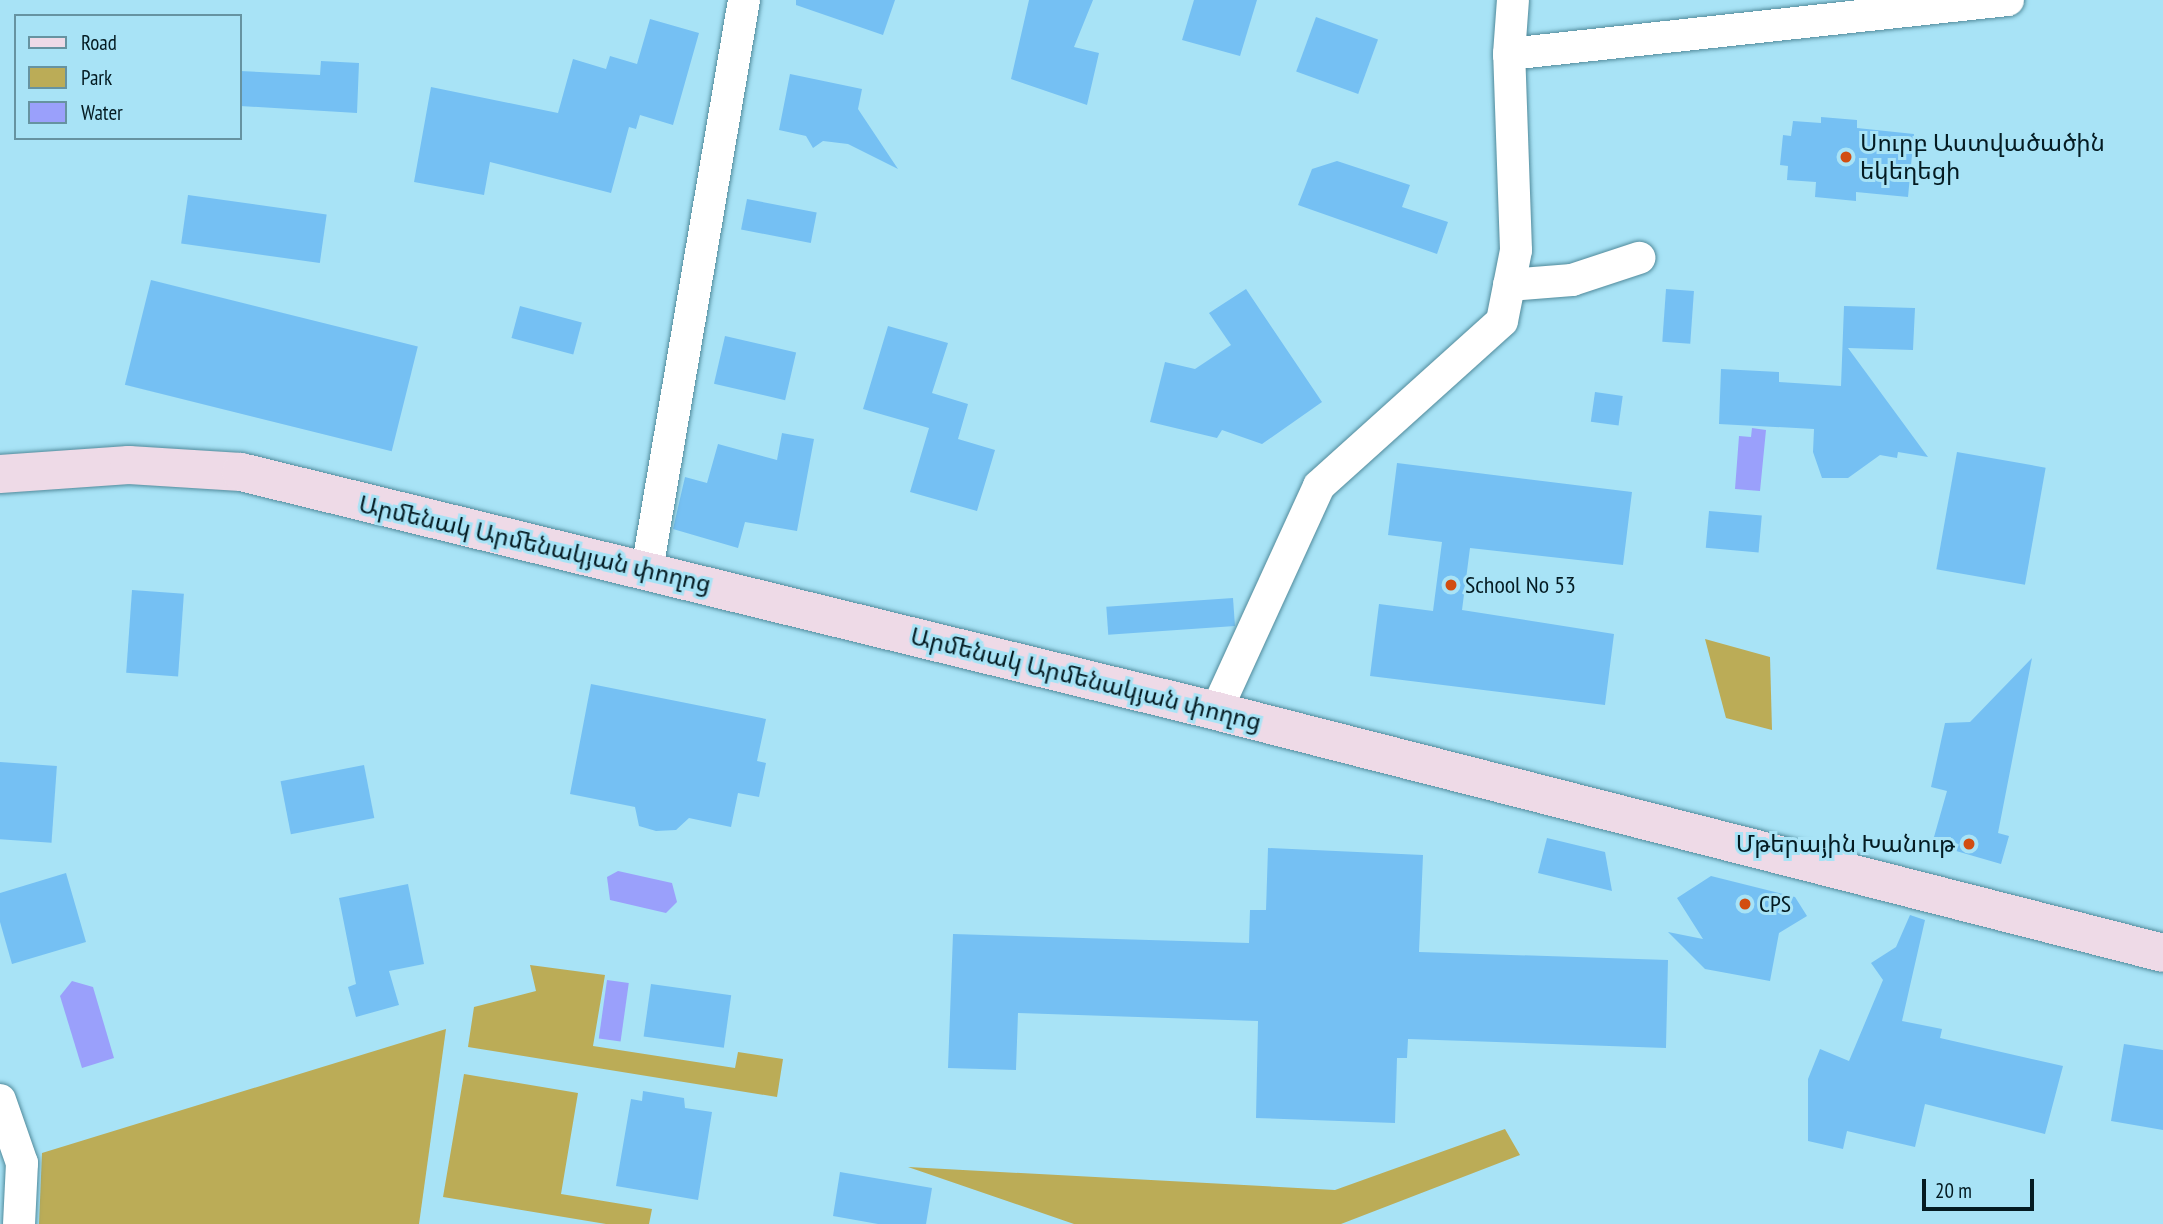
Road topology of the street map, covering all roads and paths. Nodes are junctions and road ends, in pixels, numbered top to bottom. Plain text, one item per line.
1 (744, 0) edge
2 (1513, 0) edge
3 (2008, 0) edge
4 (1509, 54) junction
5 (1639, 258) dead end
6 (1510, 285) junction
7 (0, 474) edge
8 (647, 570) junction
9 (1216, 711) junction
10 (2163, 953) edge
11 (0, 1100) edge
12 (19, 1224) edge

1 - 8 street
2 - 4 street
3 - 4 street
4 - 6 street
5 - 6 street
6 - 9 street
7 - 8 main road, Արմենակ Արմենակյան փողոց
8 - 9 main road, Արմենակ Արմենակյան փողոց
9 - 10 main road, Արմենակ Արմենակյան փողոց
11 - 12 street

